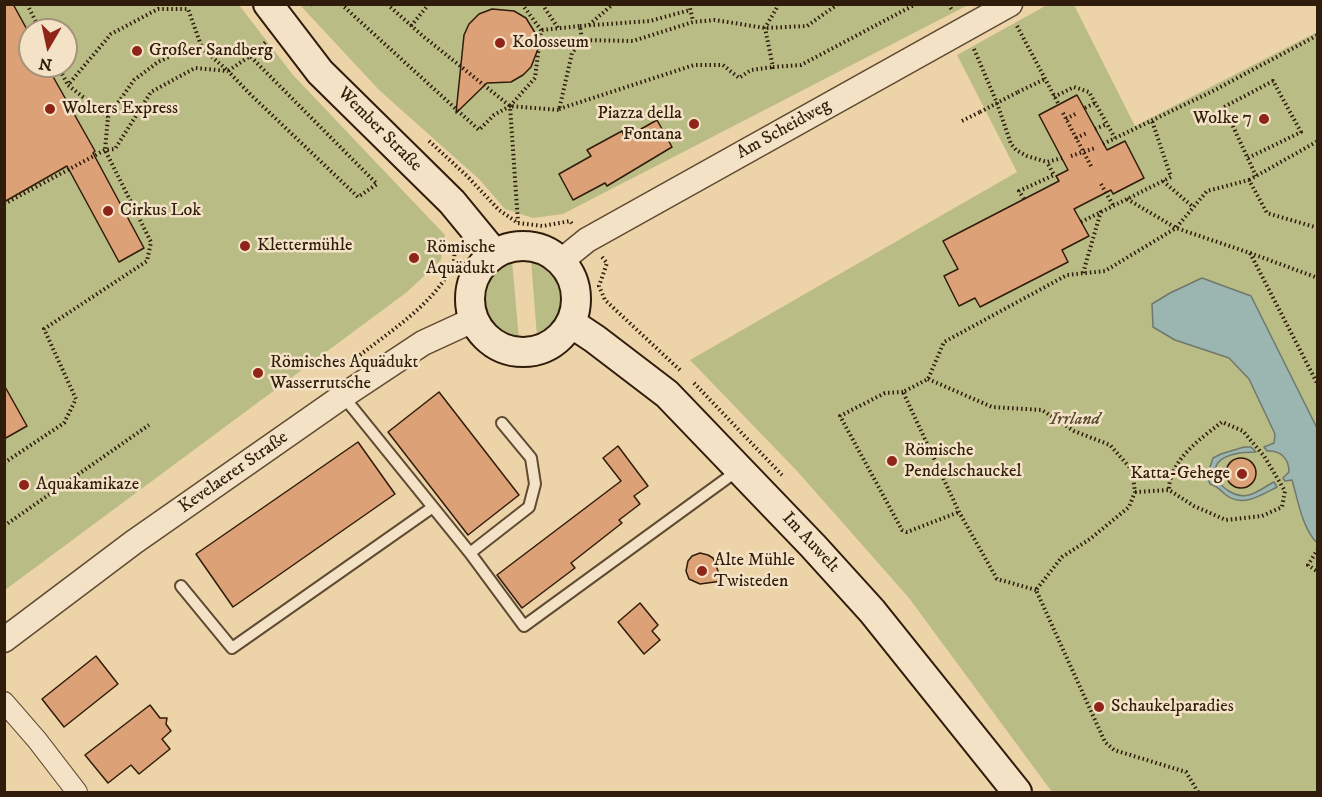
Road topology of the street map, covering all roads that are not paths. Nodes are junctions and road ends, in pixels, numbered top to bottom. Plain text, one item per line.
1 (268, 4) edge
2 (1009, 5) edge
3 (494, 253) junction
4 (561, 261) junction
5 (473, 320) junction
6 (571, 323) junction
7 (343, 396) junction
8 (502, 423) dead end
9 (740, 469) junction
10 (433, 507) junction
11 (470, 554) junction
12 (180, 586) dead end
13 (4, 640) edge
14 (4, 702) edge
15 (78, 792) edge
16 (1017, 792) edge

1 - 3 main road, Wember Straße
2 - 4 street, Am Scheidweg
3 - 4 main road
3 - 5 main road
4 - 6 main road
5 - 6 main road
5 - 7 street, Kevelaerer Straße
6 - 9 main road, Im Auwelt
7 - 10 lane
7 - 13 street, Kevelaerer Straße
8 - 11 lane
9 - 11 lane
9 - 16 main road, Im Auwelt
10 - 11 lane
10 - 12 lane
14 - 15 street

